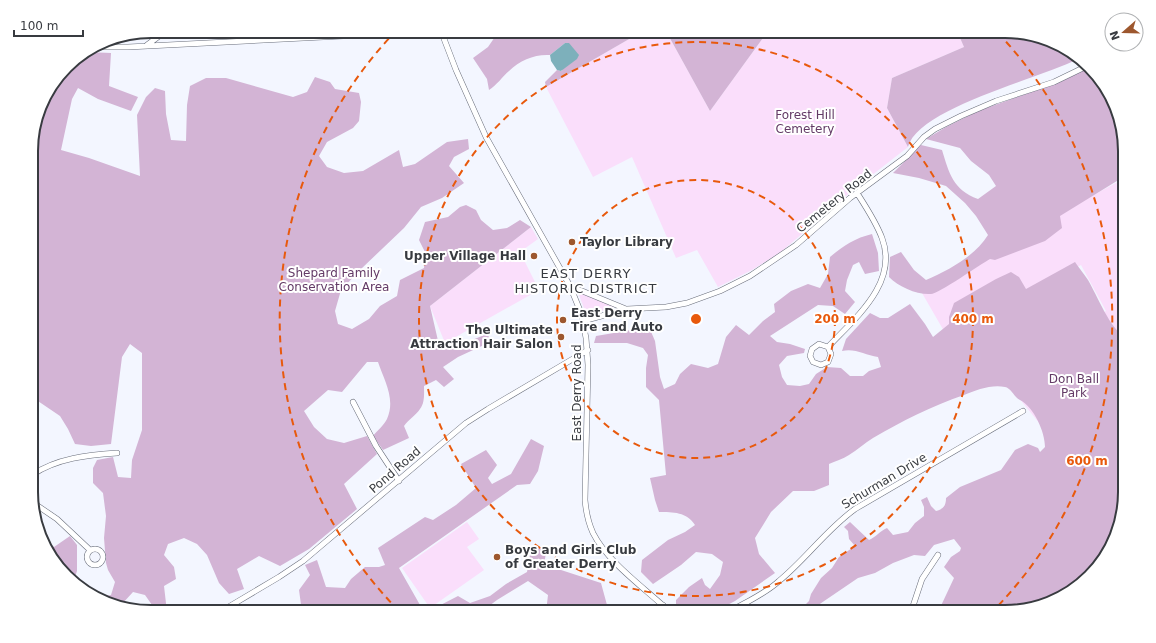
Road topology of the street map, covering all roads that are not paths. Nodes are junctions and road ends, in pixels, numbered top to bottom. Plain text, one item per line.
1 (157, 38) edge
2 (303, 38) edge
3 (444, 38) edge
4 (146, 46) junction
5 (109, 47) edge
6 (1081, 68) edge
7 (857, 193) junction
8 (570, 286) junction
9 (627, 309) junction
10 (583, 321) junction
11 (828, 347) junction
12 (588, 350) junction
13 (353, 402) dead end
14 (1023, 411) dead end
15 (117, 453) dead end
16 (38, 471) edge
17 (399, 481) junction
18 (39, 507) edge
19 (90, 550) dead end
20 (938, 555) dead end
21 (231, 605) edge
22 (663, 605) edge
23 (740, 605) edge
24 (913, 605) edge

1 - 4 street
2 - 4 street
3 - 8 street, East Derry Road
4 - 5 street
6 - 7 street, Cemetery Road
7 - 9 street, Cemetery Road
7 - 11 street
8 - 9 street
8 - 10 street, East Derry Road
9 - 10 street, Cemetery Road
10 - 12 street, East Derry Road
11 - 11 street
12 - 17 street, Pond Road
12 - 22 street, East Derry Road
13 - 17 street
14 - 23 street, Schurman Drive
15 - 16 street
17 - 21 street, Pond Road
18 - 19 street
20 - 24 street

